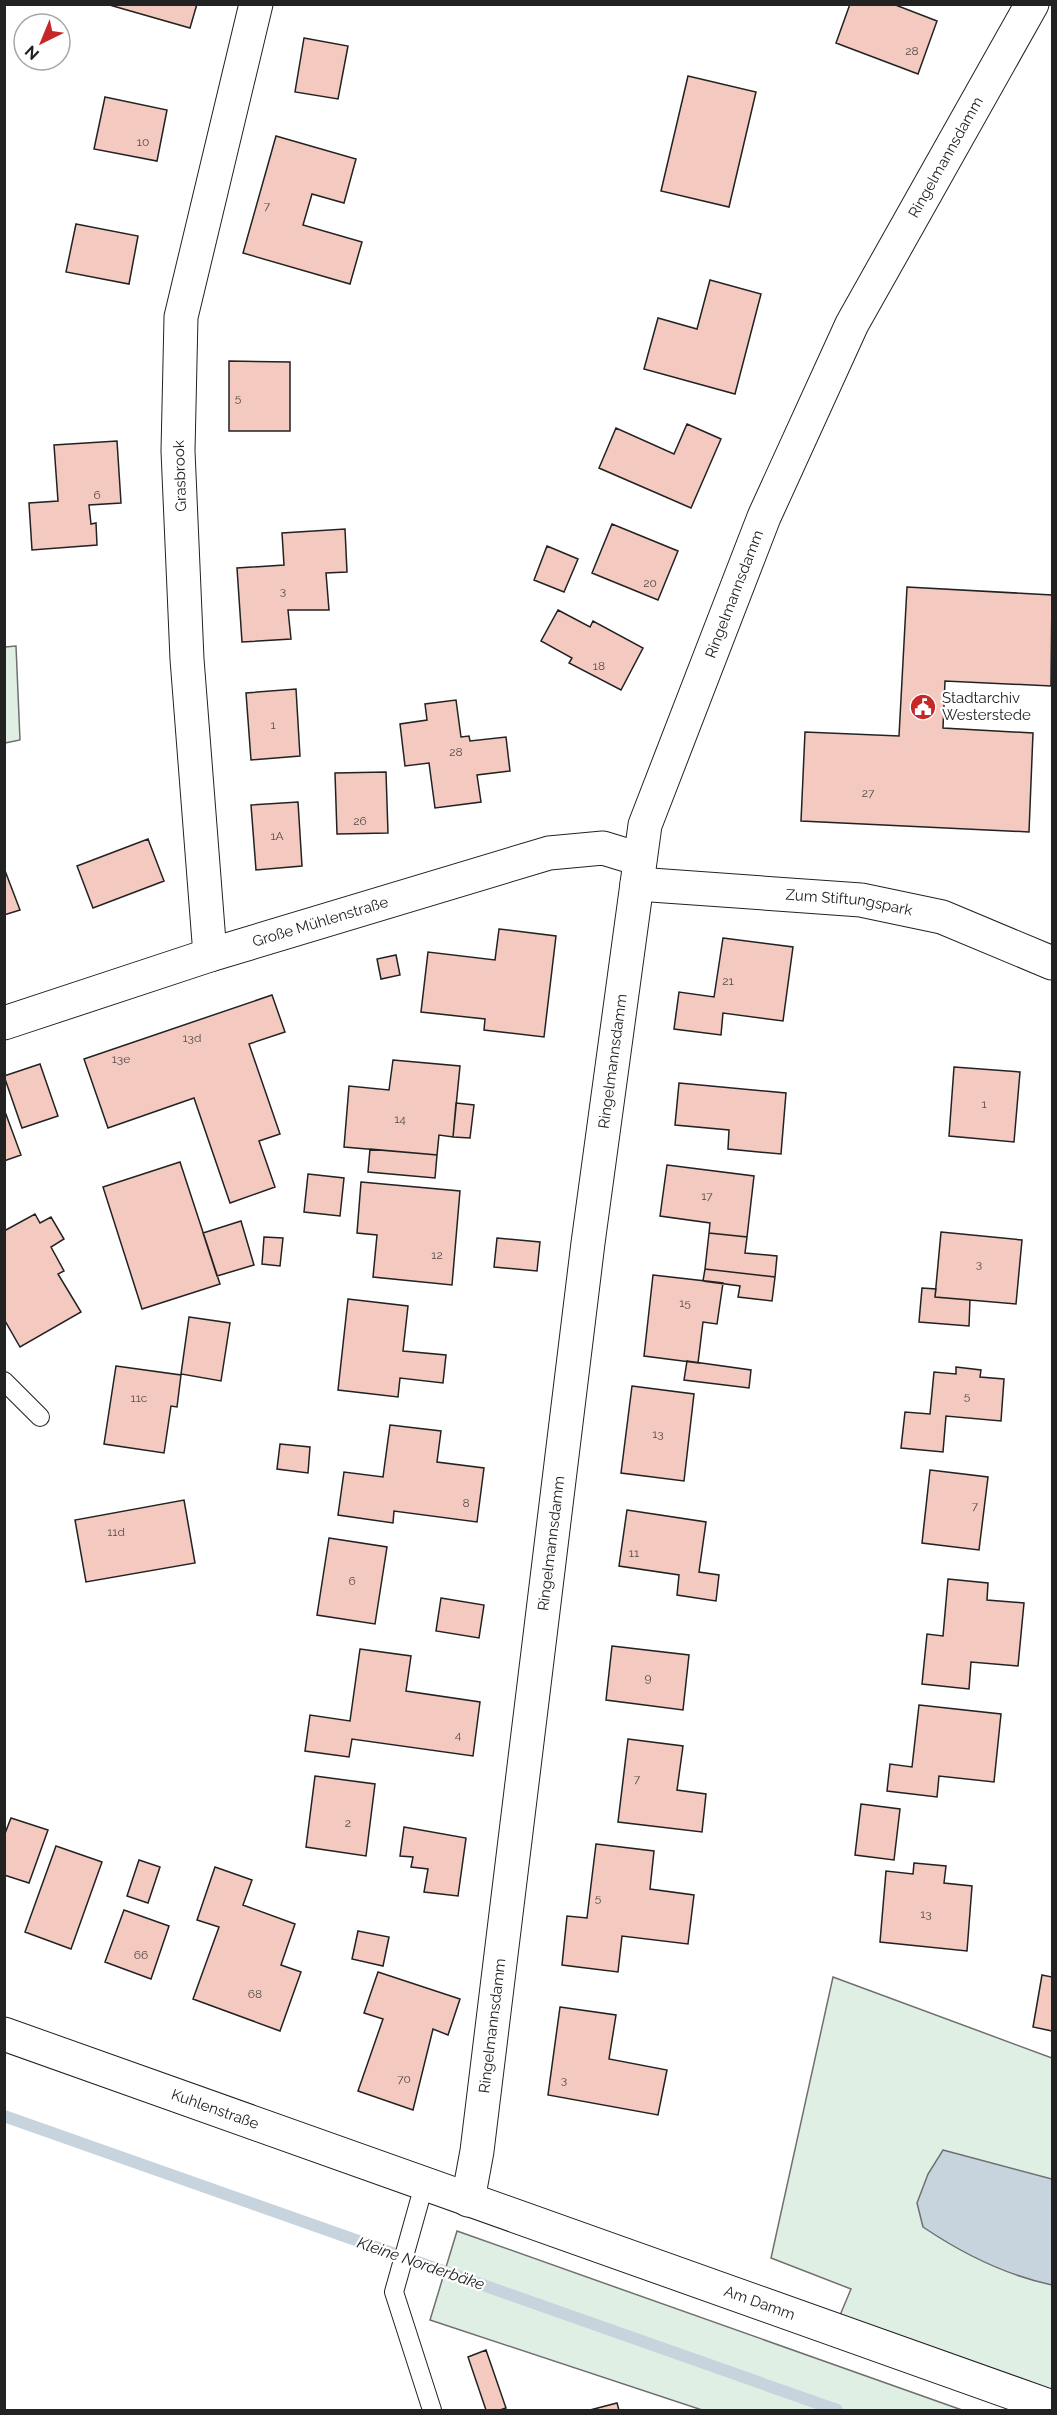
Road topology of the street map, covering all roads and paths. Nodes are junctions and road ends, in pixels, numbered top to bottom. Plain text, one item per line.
1 (256, 4) edge
2 (1032, 4) edge
3 (638, 872) junction
4 (210, 955) junction
5 (1053, 963) edge
6 (4, 1023) edge
7 (4, 1381) edge
8 (40, 1417) dead end
9 (4, 2034) edge
10 (424, 2185) junction
11 (468, 2200) junction
12 (1053, 2408) edge
13 (432, 2410) edge

1 - 4 street, Grasbrook
2 - 3 street, Ringelmannsdamm
3 - 4 street, Große Mühlenstraße
3 - 5 street, Zum Stiftungspark
3 - 11 street, Ringelmannsdamm
4 - 6 street, Große Mühlenstraße
7 - 8 lane
9 - 10 street, Kuhlenstraße
10 - 11 street, Kuhlenstraße
10 - 13 lane
11 - 12 street, Am Damm

